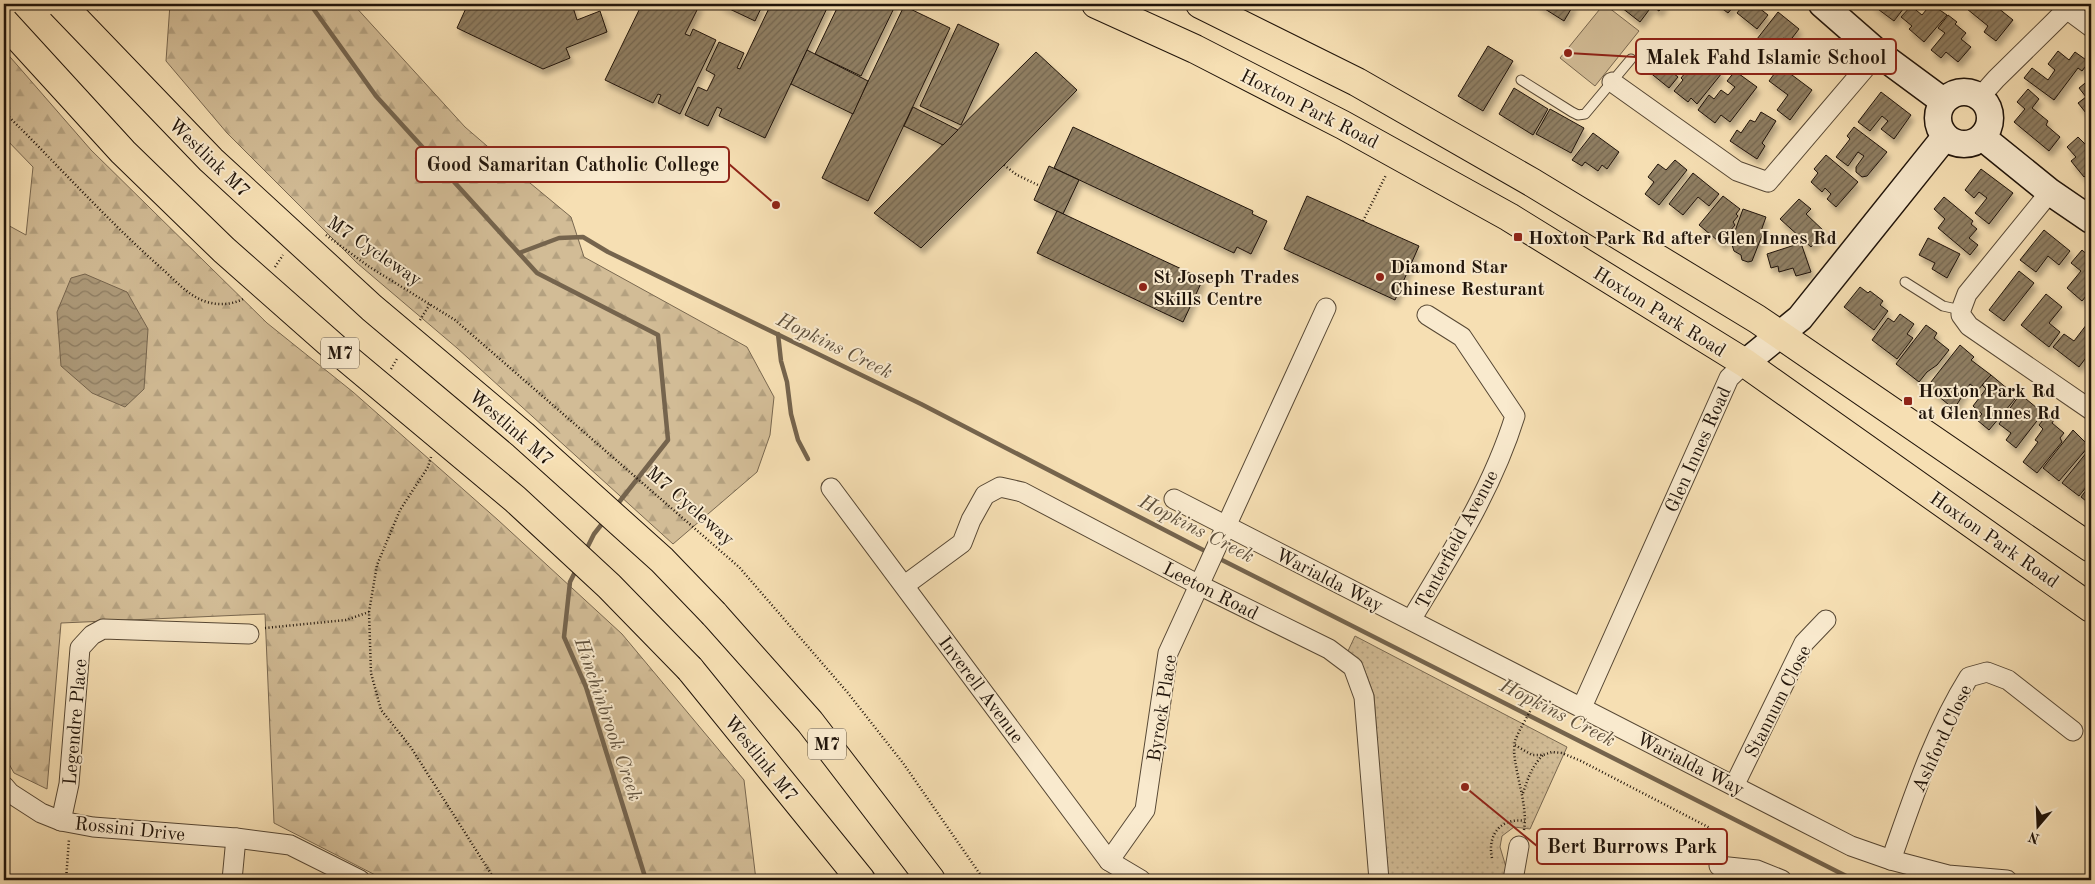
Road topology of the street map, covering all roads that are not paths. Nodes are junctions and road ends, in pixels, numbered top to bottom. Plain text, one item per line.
1 (61, 4) edge
2 (1096, 4) edge
3 (1131, 4) edge
4 (1200, 4) edge
5 (1822, 4) edge
6 (2064, 5) edge
7 (4, 22) edge
8 (2091, 27) edge
9 (1160, 32) junction
10 (1878, 54) junction
11 (1631, 60) dead end
12 (1521, 80) dead end
13 (1612, 82) junction
14 (1980, 98) junction
15 (1943, 101) junction
16 (1982, 137) junction
17 (1945, 138) junction
18 (2050, 192) junction
19 (2091, 220) edge
20 (1905, 282) dead end
21 (1326, 308) dead end
22 (1961, 310) junction
23 (1426, 316) dead end
24 (1782, 335) junction
25 (1746, 363) junction
26 (2091, 410) edge
27 (831, 488) dead end
28 (1174, 498) dead end
29 (1226, 525) junction
30 (2091, 548) edge
31 (1199, 585) junction
32 (905, 586) junction
33 (2091, 608) edge
34 (1411, 620) junction
35 (1826, 620) dead end
36 (249, 634) road end
37 (1582, 707) junction
38 (2074, 731) dead end
39 (4, 786) edge
40 (1734, 786) junction
41 (61, 821) junction
42 (236, 838) junction
43 (1519, 846) road end
44 (1109, 860) junction
45 (1891, 860) junction
46 (1719, 866) road end
47 (232, 880) edge
48 (360, 880) edge
49 (861, 880) edge
50 (931, 880) edge
51 (1141, 880) edge
52 (1379, 880) edge
53 (1513, 880) edge
54 (1782, 880) edge
55 (2007, 880) edge

1 - 50 main road, Westlink M7 / M7, bridge
2 - 9 main road, Hoxton Park Road
3 - 9 street
4 - 24 main road
5 - 10 street
6 - 8 street
6 - 14 street
7 - 49 main road, Westlink M7 / M7, bridge
9 - 25 main road, Hoxton Park Road
10 - 13 street
10 - 15 street
11 - 13 lane
12 - 13 lane
14 - 15 street
14 - 16 street
15 - 17 street
16 - 17 street
16 - 18 street
17 - 24 street, Glen Innes Road
18 - 19 street
18 - 22 street
20 - 22 lane
21 - 29 street, Byrock Place
22 - 26 street
23 - 34 street, Tenterfield Avenue
24 - 25 street, Glen Innes Road
24 - 30 main road
25 - 33 main road, Hoxton Park Road
25 - 37 street, Glen Innes Road
27 - 32 street, Inverell Avenue
28 - 29 street, Warialda Way
29 - 31 street, Byrock Place
29 - 34 street, Warialda Way
31 - 32 street, Leeton Road
31 - 44 street, Byrock Place
31 - 52 street, Leeton Road
32 - 44 street, Inverell Avenue
34 - 37 street, Warialda Way
35 - 40 street, Stannum Close
36 - 41 street, Legendre Place
37 - 40 street, Warialda Way
38 - 45 street, Ashford Close
39 - 41 street, Rossini Drive
40 - 45 street, Warialda Way
41 - 42 street, Rossini Drive
42 - 47 street
42 - 48 street, Rossini Drive
43 - 53 street
44 - 51 street, Inverell Avenue
45 - 55 street, Warialda Way
46 - 54 street

